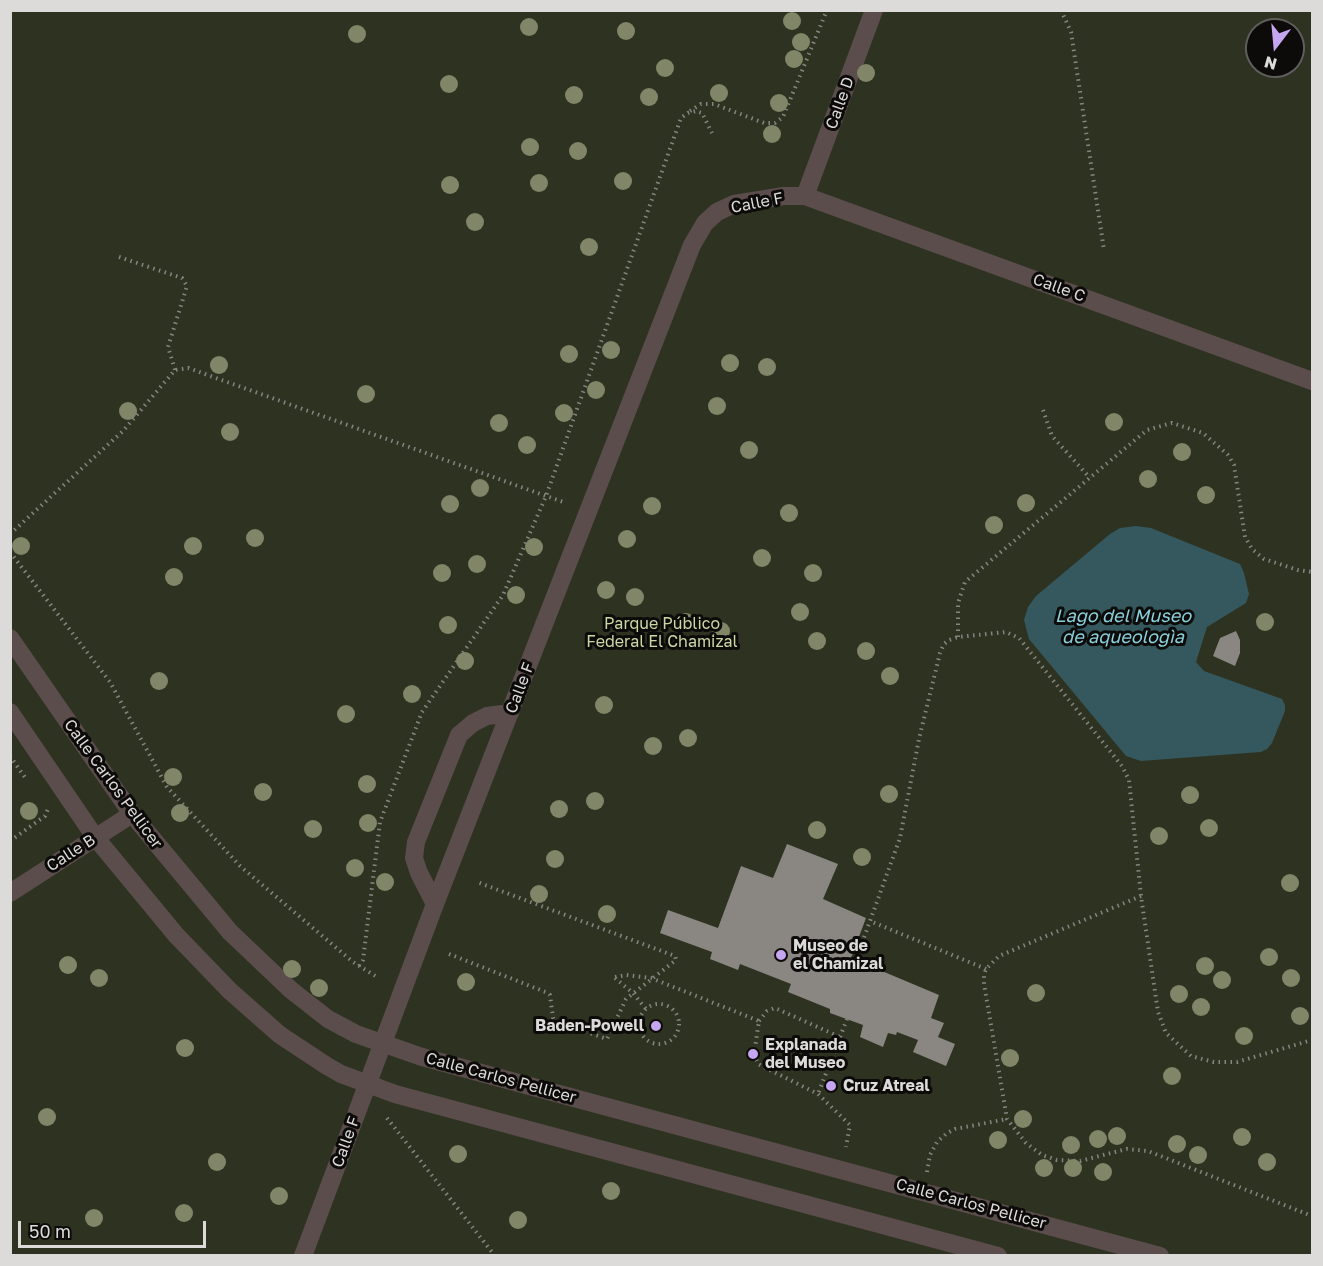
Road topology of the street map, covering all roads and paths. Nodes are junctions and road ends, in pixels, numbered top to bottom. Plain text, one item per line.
1 (827, 10) edge
2 (874, 10) edge
3 (1061, 10) edge
4 (688, 112) junction
5 (712, 133) dead end
6 (805, 196) junction
7 (1104, 250) dead end
8 (119, 257) dead end
9 (175, 370) junction
10 (1312, 381) edge
11 (1042, 410) dead end
12 (1090, 478) junction
13 (546, 496) junction
14 (563, 502) dead end
15 (10, 534) edge
16 (10, 552) edge
17 (1312, 572) edge
18 (958, 637) junction
19 (10, 638) edge
20 (10, 712) edge
21 (510, 713) junction
22 (10, 756) edge
23 (29, 783) dead end
24 (42, 801) dead end
25 (132, 814) junction
26 (95, 837) junction
27 (10, 841) edge
28 (477, 882) dead end
29 (10, 892) edge
30 (1141, 896) junction
31 (435, 904) junction
32 (870, 921) junction
33 (449, 954) dead end
34 (856, 960) dead end
35 (359, 966) junction
36 (986, 969) junction
37 (377, 977) dead end
38 (651, 978) junction
39 (633, 993) junction
40 (646, 1009) junction
41 (847, 1019) dead end
42 (759, 1021) junction
43 (840, 1036) junction
44 (1312, 1040) edge
45 (383, 1044) junction
46 (367, 1083) junction
47 (818, 1094) junction
48 (387, 1118) dead end
49 (1007, 1119) junction
50 (846, 1147) dead end
51 (922, 1191) junction
52 (1312, 1215) edge
53 (306, 1248) edge
54 (322, 1256) edge
55 (495, 1256) edge
56 (998, 1256) edge
57 (1160, 1256) edge

1 - 4 path
2 - 6 street, Calle D
3 - 7 path
4 - 5 path
4 - 13 path
6 - 10 street, Calle C
6 - 21 street, Calle F
8 - 9 path
9 - 13 path
9 - 15 path
11 - 12 path
12 - 17 path
12 - 18 path
13 - 14 path
13 - 35 path
16 - 35 path
18 - 30 path
18 - 32 path
19 - 25 street, Calle Carlos Pellicer
20 - 26 street
21 - 31 street, Calle F
21 - 31 street
22 - 23 path
24 - 27 path
25 - 26 street, Calle B
25 - 45 street, Calle Carlos Pellicer
26 - 29 street, Calle B
26 - 46 street
28 - 38 path
30 - 36 path
30 - 44 path
31 - 45 street, Calle F
32 - 34 path
32 - 36 path
33 - 39 path
35 - 37 path
36 - 49 path
38 - 39 path
38 - 39 path
38 - 42 path
39 - 40 path
40 - 40 path
41 - 43 path
42 - 43 path
42 - 47 path
43 - 47 path
45 - 46 street, Calle F
45 - 51 street, Calle Carlos Pellicer
46 - 53 street, Calle F
46 - 56 street
47 - 50 path
48 - 55 path
49 - 51 path
49 - 52 path
51 - 57 street, Calle Carlos Pellicer
53 - 54 street

